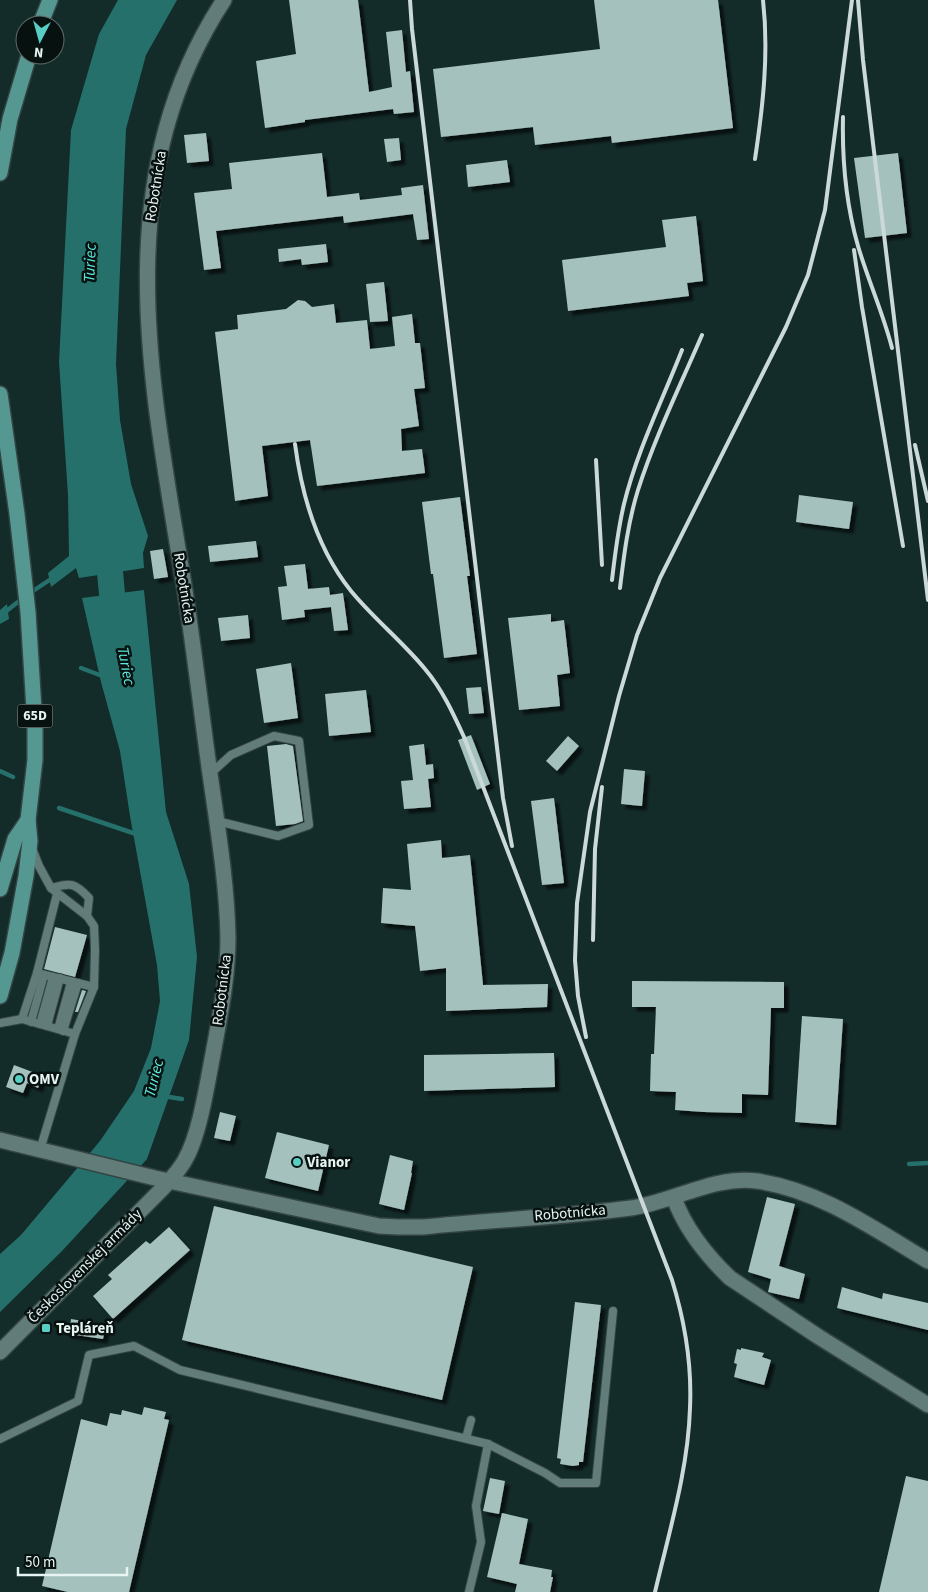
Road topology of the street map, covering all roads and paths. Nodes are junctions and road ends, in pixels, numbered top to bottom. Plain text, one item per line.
1 (50, 0) edge
2 (224, 0) edge
3 (44, 15) edge
4 (26, 65) edge
5 (0, 173) edge
6 (0, 394) edge
7 (210, 774) junction
8 (28, 820) junction
9 (217, 821) junction
10 (30, 841) junction
11 (0, 889) edge
12 (54, 891) junction
13 (88, 916) junction
14 (40, 974) junction
15 (56, 978) junction
16 (74, 982) junction
17 (94, 987) junction
18 (0, 996) edge
19 (22, 1019) junction
20 (31, 1022) junction
21 (0, 1023) edge
22 (43, 1025) junction
23 (61, 1030) junction
24 (75, 1034) junction
25 (0, 1140) edge
26 (40, 1150) junction
27 (163, 1179) junction
28 (674, 1198) junction
29 (928, 1260) edge
30 (613, 1311) dead end
31 (0, 1352) edge
32 (928, 1405) edge
33 (471, 1420) dead end
34 (466, 1438) junction
35 (0, 1439) edge
36 (488, 1444) junction
37 (469, 1592) edge

1 - 3 main road
2 - 7 street, Robotnícka
4 - 5 main road
6 - 8 main road, 65D
7 - 9 street, Robotnícka
7 - 9 lane
8 - 10 main road, 65D
8 - 11 main road, 65D
9 - 27 street, Robotnícka
10 - 12 lane
10 - 18 main road, 65D
12 - 13 lane
12 - 13 lane
12 - 14 lane
13 - 17 lane
14 - 15 lane
14 - 19 lane
14 - 20 lane
15 - 16 lane
15 - 22 lane
16 - 17 lane
16 - 23 lane
17 - 24 lane
19 - 20 lane
19 - 21 lane
20 - 22 lane
22 - 23 lane
23 - 24 lane
24 - 26 lane
25 - 26 street, Robotnícka
26 - 27 street, Robotnícka
27 - 28 street, Robotnícka
27 - 31 street, Československej armády
28 - 29 street, Robotnícka
28 - 32 street
30 - 36 lane
33 - 34 lane
34 - 35 lane
34 - 36 lane
36 - 37 lane

